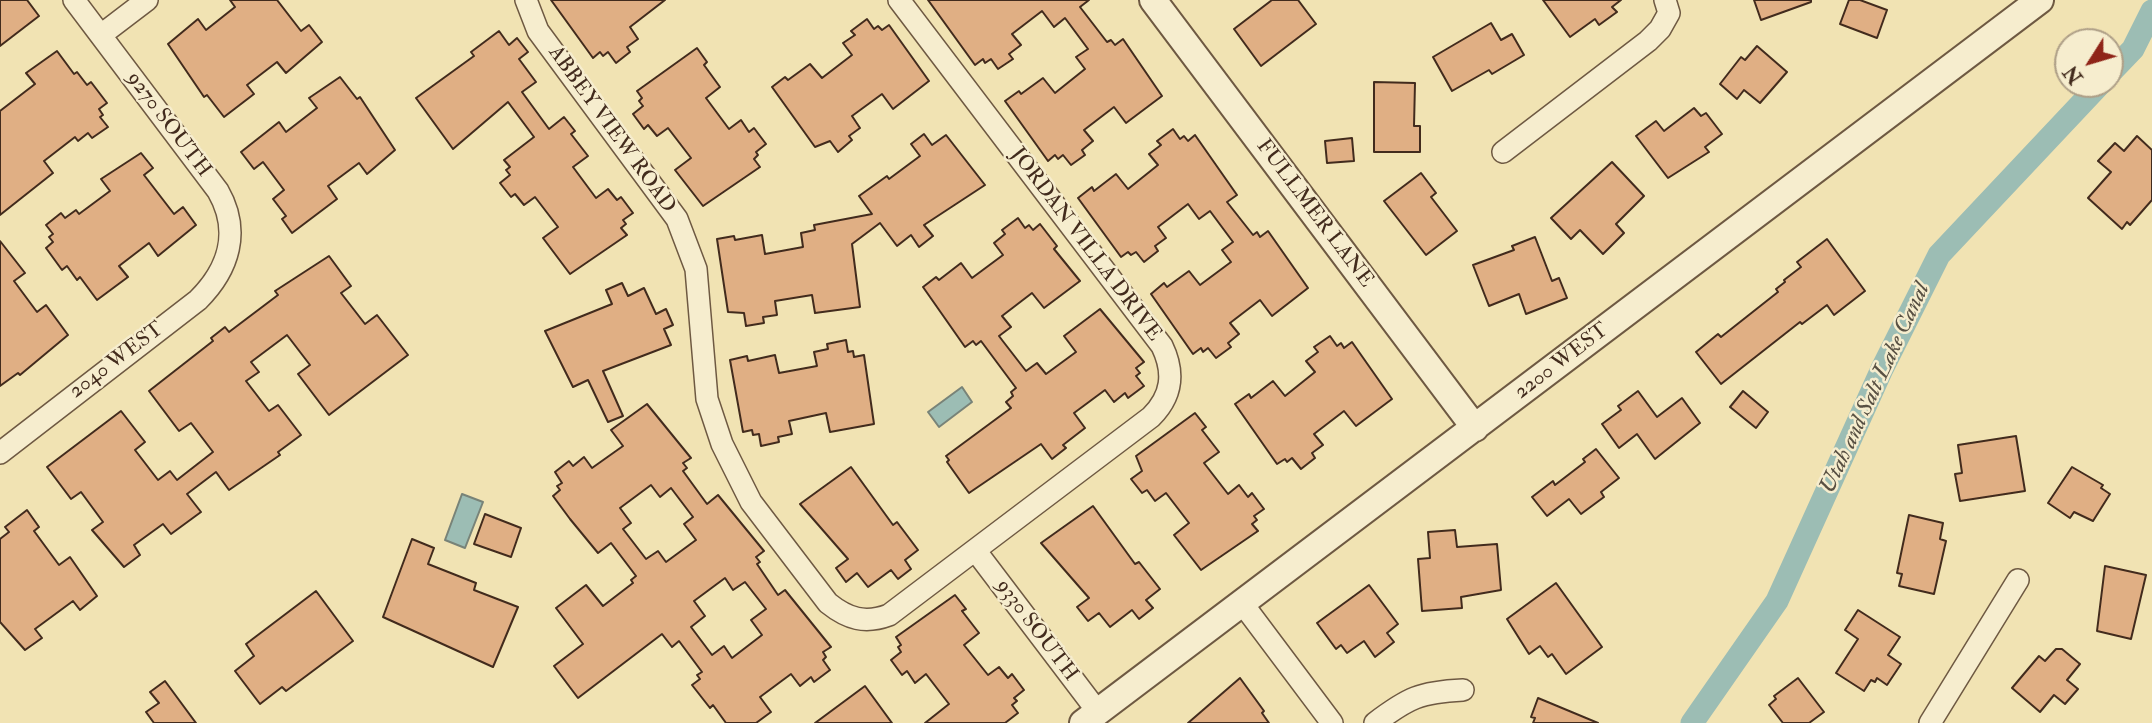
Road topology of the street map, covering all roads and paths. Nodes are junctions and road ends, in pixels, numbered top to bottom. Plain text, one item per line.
1 (74, 0) edge
2 (147, 0) edge
3 (526, 0) edge
4 (899, 0) edge
5 (2040, 0) edge
6 (1163, 4) edge
7 (1667, 6) edge
8 (101, 35) junction
9 (1503, 152) dead end
10 (226, 262) joint
11 (1475, 428) junction
12 (0, 453) edge
13 (975, 550) junction
14 (2018, 580) dead end
15 (1242, 603) junction
16 (866, 621) joint
17 (1463, 690) dead end
18 (1091, 717) edge
19 (1937, 720) edge
20 (1332, 723) edge
21 (1374, 723) edge

1 - 8 street, 9270 SOUTH
2 - 8 street
3 - 16 street, ABBEY VIEW ROAD
4 - 13 street, JORDAN VILLA DRIVE
5 - 11 street, 2200 WEST
6 - 11 street, FULLMER LANE
7 - 9 street
8 - 10 street, 9270 SOUTH
10 - 12 street, 2040 WEST
11 - 15 street, 2200 WEST
13 - 16 street, JORDAN VILLA DRIVE
13 - 18 street, 9330 SOUTH
14 - 19 street
15 - 18 street, 2200 WEST
15 - 20 street
17 - 21 street

